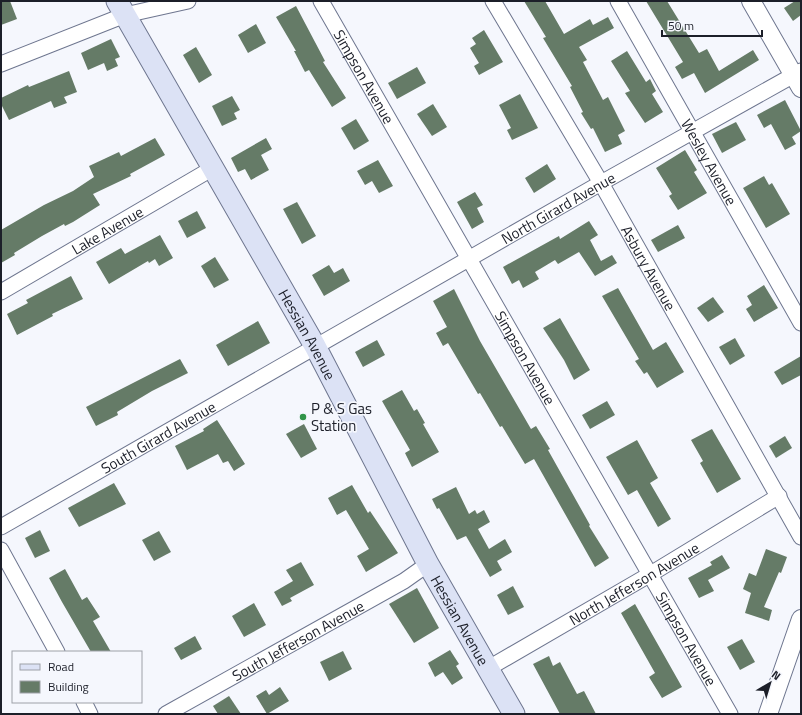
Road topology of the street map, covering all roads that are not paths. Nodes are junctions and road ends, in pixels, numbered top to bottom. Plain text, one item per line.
1 (188, 1) edge
2 (321, 1) edge
3 (494, 1) edge
4 (618, 1) edge
5 (751, 1) edge
6 (121, 8) edge
7 (1, 64) edge
8 (799, 78) edge
9 (693, 132) junction
10 (213, 168) junction
11 (601, 183) junction
12 (469, 259) junction
13 (1, 292) edge
14 (801, 323) edge
15 (315, 346) junction
16 (779, 496) junction
17 (1, 527) edge
18 (801, 537) edge
19 (1, 550) edge
20 (428, 564) junction
21 (649, 575) junction
22 (801, 619) edge
23 (55, 651) edge
24 (487, 669) junction
25 (84, 703) edge
26 (90, 714) edge
27 (166, 714) edge
28 (514, 714) edge
29 (730, 714) edge
30 (768, 714) edge

1 - 6 street
2 - 12 street, Simpson Avenue
3 - 11 street, Asbury Avenue
4 - 9 street, Wesley Avenue
5 - 8 street
6 - 7 street
6 - 10 main road, Hessian Avenue
8 - 9 street, North Girard Avenue
9 - 11 street, North Girard Avenue
9 - 14 street, Wesley Avenue
10 - 13 street, Lake Avenue
10 - 15 main road, Hessian Avenue
11 - 12 street, North Girard Avenue
11 - 16 street, Asbury Avenue
12 - 15 street, North Girard Avenue
12 - 21 street, Simpson Avenue
15 - 17 street, South Girard Avenue
15 - 20 main road, Hessian Avenue
16 - 18 street, Asbury Avenue
16 - 21 street, North Jefferson Avenue
19 - 23 street
20 - 24 main road, Hessian Avenue
20 - 27 street, South Jefferson Avenue
21 - 24 street, North Jefferson Avenue
21 - 29 street, Simpson Avenue
22 - 30 street
24 - 28 main road, Hessian Avenue
25 - 26 street

